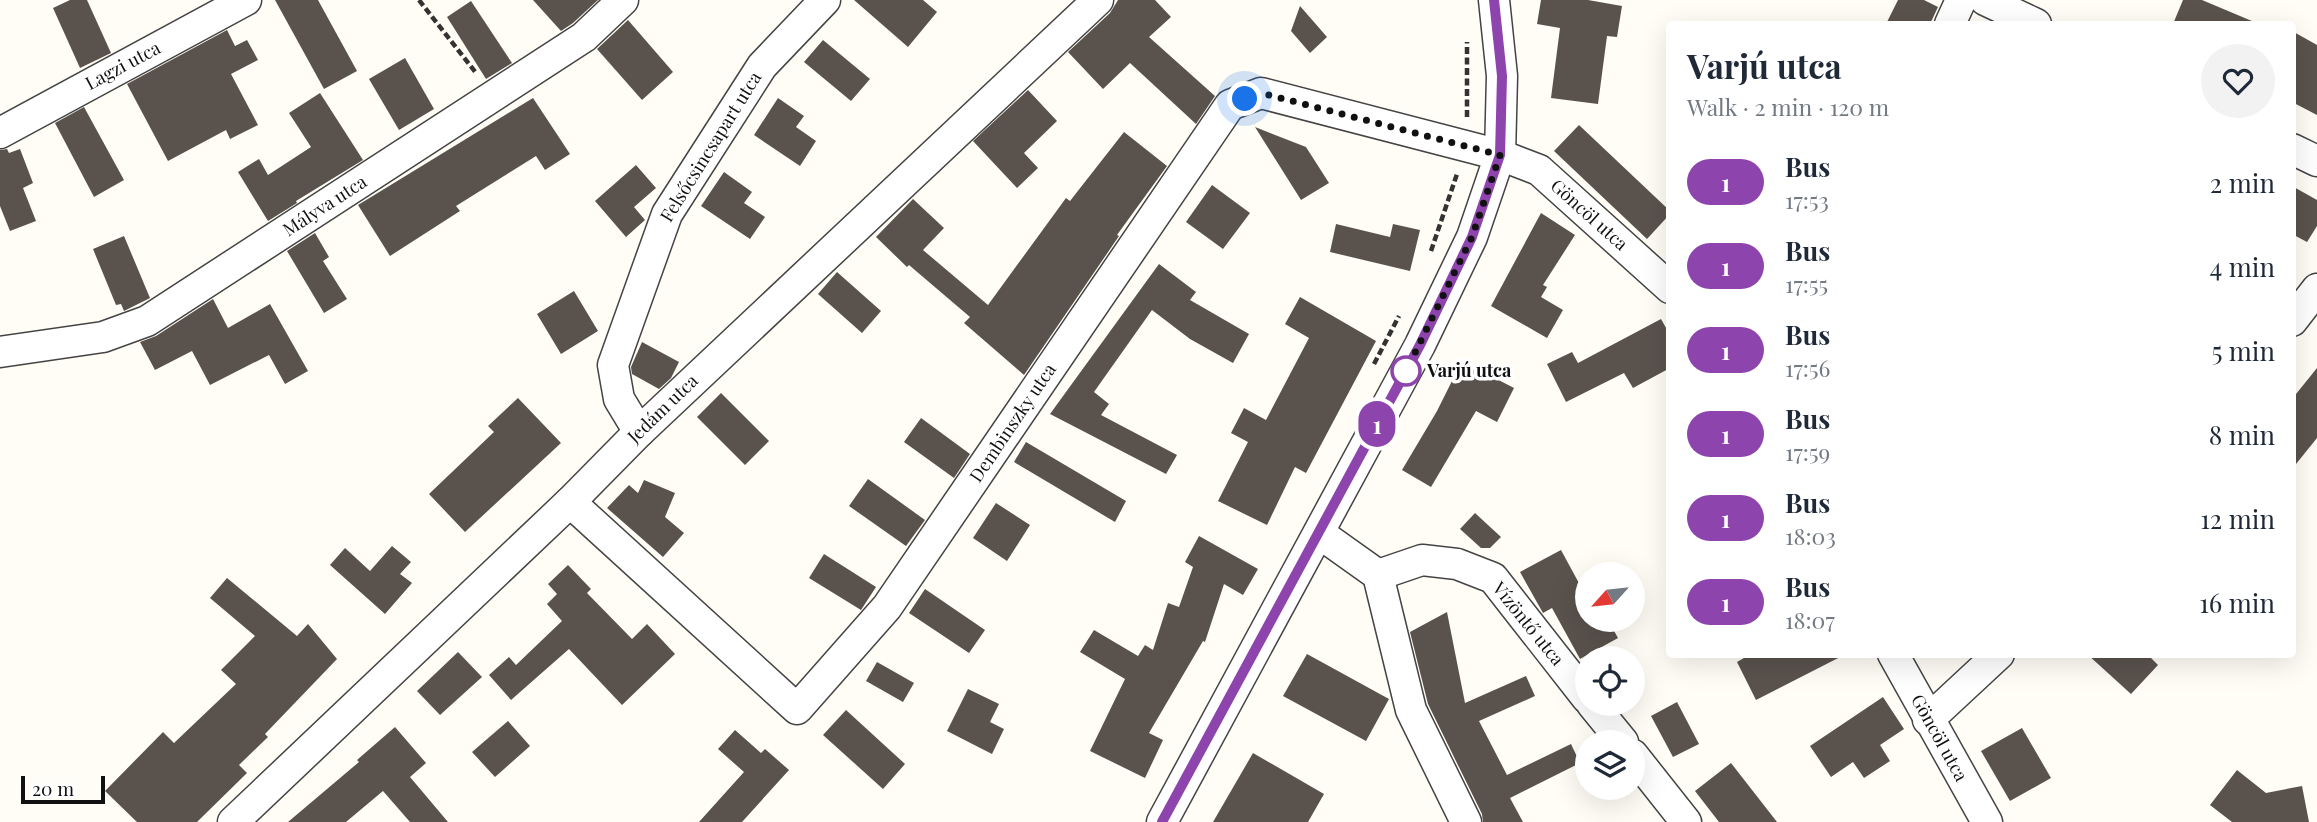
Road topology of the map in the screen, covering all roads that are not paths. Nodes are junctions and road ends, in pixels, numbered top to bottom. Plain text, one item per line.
1 (246, 0) edge
2 (623, 0) edge
3 (825, 0) edge
4 (1098, 0) edge
5 (1494, 0) edge
6 (1961, 0) edge
7 (1986, 0) edge
8 (1952, 21) edge
9 (2030, 21) edge
10 (0, 133) edge
11 (2296, 151) edge
12 (1500, 155) junction
13 (2317, 161) edge
14 (1666, 284) edge
15 (2317, 289) edge
16 (2296, 316) edge
17 (0, 352) edge
18 (639, 432) junction
19 (570, 502) junction
20 (1318, 533) junction
21 (1378, 575) junction
22 (1895, 658) edge
23 (1995, 658) edge
24 (1575, 683) edge
25 (1602, 716) edge
26 (1928, 720) junction
27 (1613, 730) edge
28 (1645, 770) edge
29 (233, 822) edge
30 (1162, 822) edge
31 (1466, 822) edge
32 (1686, 822) edge
33 (1987, 822) edge

1 - 10 street, Lagzi utca
2 - 17 street, Mályva utca
3 - 18 street, Felsőcsincsapart utca
4 - 18 street, Jedám utca
5 - 12 street
6 - 8 street
7 - 9 street
11 - 13 street
12 - 14 street, Göncöl utca
12 - 19 street, Dembinszky utca
12 - 20 street
15 - 16 street
18 - 19 street, Jedám utca
19 - 29 street, Jedám utca
20 - 21 street
20 - 30 street
21 - 24 street, Vízöntő utca
21 - 31 street
22 - 26 street, Göncöl utca
23 - 26 street
25 - 27 street
26 - 33 street, Göncöl utca
28 - 32 street

